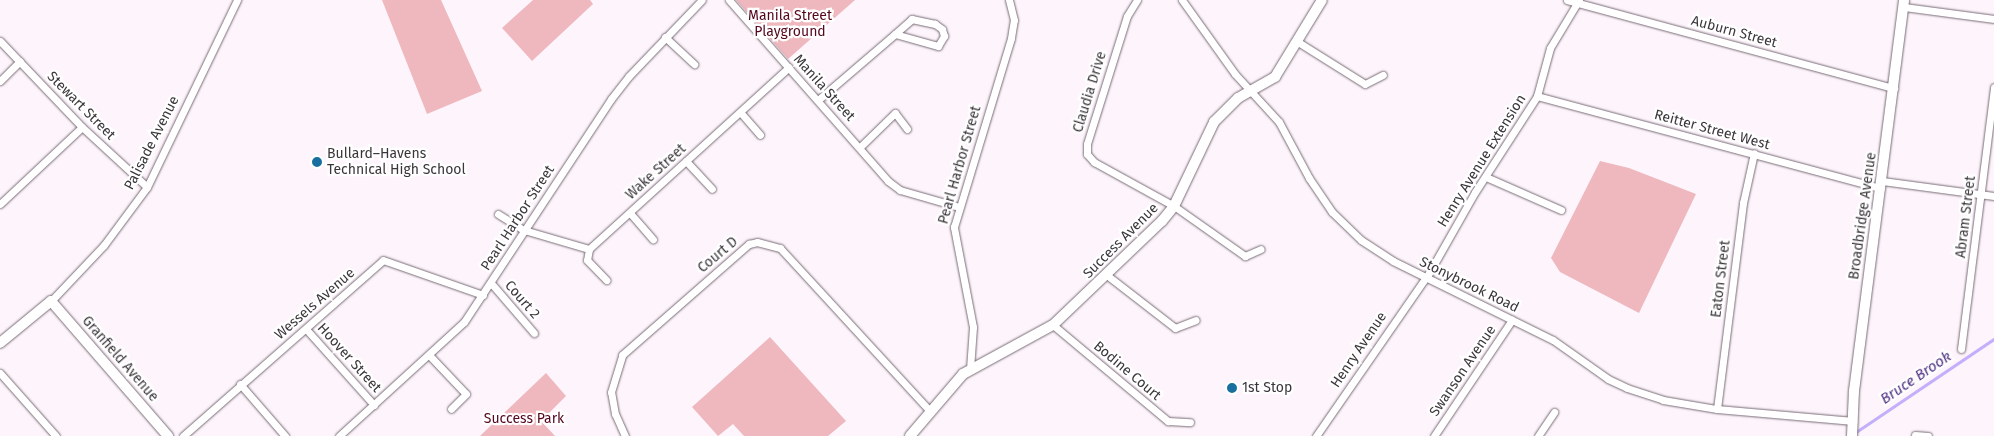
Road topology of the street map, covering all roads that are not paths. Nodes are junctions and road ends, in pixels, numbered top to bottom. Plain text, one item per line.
1 (237, 0) edge
2 (702, 0) edge
3 (729, 0) edge
4 (1008, 0) edge
5 (1136, 0) edge
6 (1182, 0) edge
7 (1322, 0) edge
8 (1567, 0) edge
9 (1579, 2) edge
10 (1904, 3) edge
11 (1994, 19) edge
12 (894, 34) junction
13 (665, 36) junction
14 (0, 41) edge
15 (1298, 42) junction
16 (20, 61) junction
17 (694, 64) dead end
18 (789, 67) junction
19 (1383, 75) dead end
20 (0, 81) edge
21 (1994, 87) edge
22 (1894, 88) junction
23 (1253, 90) junction
24 (1537, 96) junction
25 (818, 100) junction
26 (741, 113) junction
27 (82, 127) junction
28 (907, 129) dead end
29 (760, 135) dead end
30 (860, 147) junction
31 (1754, 153) junction
32 (686, 161) junction
33 (1486, 177) junction
34 (1881, 184) junction
35 (147, 187) junction
36 (712, 189) dead end
37 (1982, 194) junction
38 (1994, 196) edge
39 (0, 204) edge
40 (1174, 206) junction
41 (959, 208) junction
42 (1561, 210) dead end
43 (630, 213) junction
44 (498, 214) dead end
45 (524, 230) junction
46 (653, 239) dead end
47 (589, 249) junction
48 (1261, 249) dead end
49 (1108, 276) junction
50 (1424, 278) junction
51 (606, 280) dead end
52 (491, 283) junction
53 (484, 295) junction
54 (51, 301) junction
55 (1196, 320) dead end
56 (1512, 320) junction
57 (1053, 325) junction
58 (306, 329) junction
59 (534, 333) dead end
60 (0, 343) edge
61 (1961, 349) dead end
62 (430, 356) junction
63 (970, 369) junction
64 (0, 373) edge
65 (240, 384) junction
66 (374, 405) junction
67 (451, 409) dead end
68 (1717, 409) junction
69 (929, 410) junction
70 (1554, 412) dead end
71 (1190, 422) dead end
72 (1852, 429) edge
73 (1916, 435) dead end
74 (56, 436) edge
75 (168, 436) edge
76 (183, 436) edge
77 (285, 436) edge
78 (339, 436) edge
79 (625, 436) edge
80 (910, 436) edge
81 (1316, 436) edge
82 (1434, 436) edge
83 (1538, 436) edge
84 (1928, 436) edge

1 - 35 street, Palisade Avenue
2 - 13 street, Pearl Harbor Street
3 - 18 street, Manila Street
4 - 41 street, Pearl Harbor Street
5 - 40 street, Claudia Drive
6 - 23 street, Stonybrook Road
7 - 15 street, Success Avenue
8 - 9 street, Auburn Street
9 - 22 street, Auburn Street
9 - 24 street, Henry Avenue Extension
10 - 11 street
10 - 22 street, Broadbridge Avenue
12 - 12 street
12 - 25 street
13 - 17 street
13 - 45 street, Pearl Harbor Street
14 - 16 street, Stewart Street
15 - 19 street
15 - 23 street, Success Avenue
16 - 20 street
16 - 27 street, Stewart Street
18 - 25 street, Manila Street
18 - 26 street, Wake Street
21 - 37 street, Abram Street
22 - 34 street, Broadbridge Avenue
23 - 40 street, Success Avenue
23 - 50 street, Stonybrook Road
24 - 31 street, Reitter Street West
24 - 33 street, Henry Avenue Extension
25 - 30 street, Manila Street
26 - 29 street
26 - 32 street, Wake Street
27 - 35 street, Stewart Street
27 - 39 street
28 - 30 street
30 - 41 street, Manila Street
31 - 34 street, Reitter Street West
31 - 68 street, Eaton Street
32 - 36 street
32 - 43 street, Wake Street
33 - 42 street
33 - 50 street, Henry Avenue Extension
34 - 37 street, Reitter Street West
34 - 72 street, Broadbridge Avenue
35 - 54 street, Palisade Avenue
37 - 38 street, Reitter Street West
37 - 61 street, Abram Street
40 - 48 street
40 - 49 street, Success Avenue
41 - 63 street, Pearl Harbor Street
43 - 46 street
43 - 47 street, Wake Street
44 - 45 street
45 - 47 street
45 - 52 street, Pearl Harbor Street
47 - 51 street
49 - 55 street
49 - 57 street, Success Avenue
50 - 56 street, Stonybrook Road
50 - 81 street, Henry Avenue
52 - 53 street, Pearl Harbor Street
52 - 59 street, Court 2
53 - 58 street, Wessels Avenue
53 - 62 street, Pearl Harbor Street
54 - 60 street, Palisade Avenue
54 - 75 street, Granfield Avenue
56 - 68 street, Stonybrook Road
56 - 82 street, Swanson Avenue
57 - 63 street, Success Avenue
57 - 71 street, Bodine Court
58 - 65 street, Wessels Avenue
58 - 66 street, Hoover Street
62 - 66 street, Pearl Harbor Street
62 - 67 street
63 - 69 street, Success Avenue
64 - 74 street
65 - 76 street, Wessels Avenue
65 - 77 street
66 - 78 street, Pearl Harbor Street
68 - 72 street, Stonybrook Road
69 - 79 street, Court D
69 - 80 street, Success Avenue
70 - 83 street
73 - 84 street

